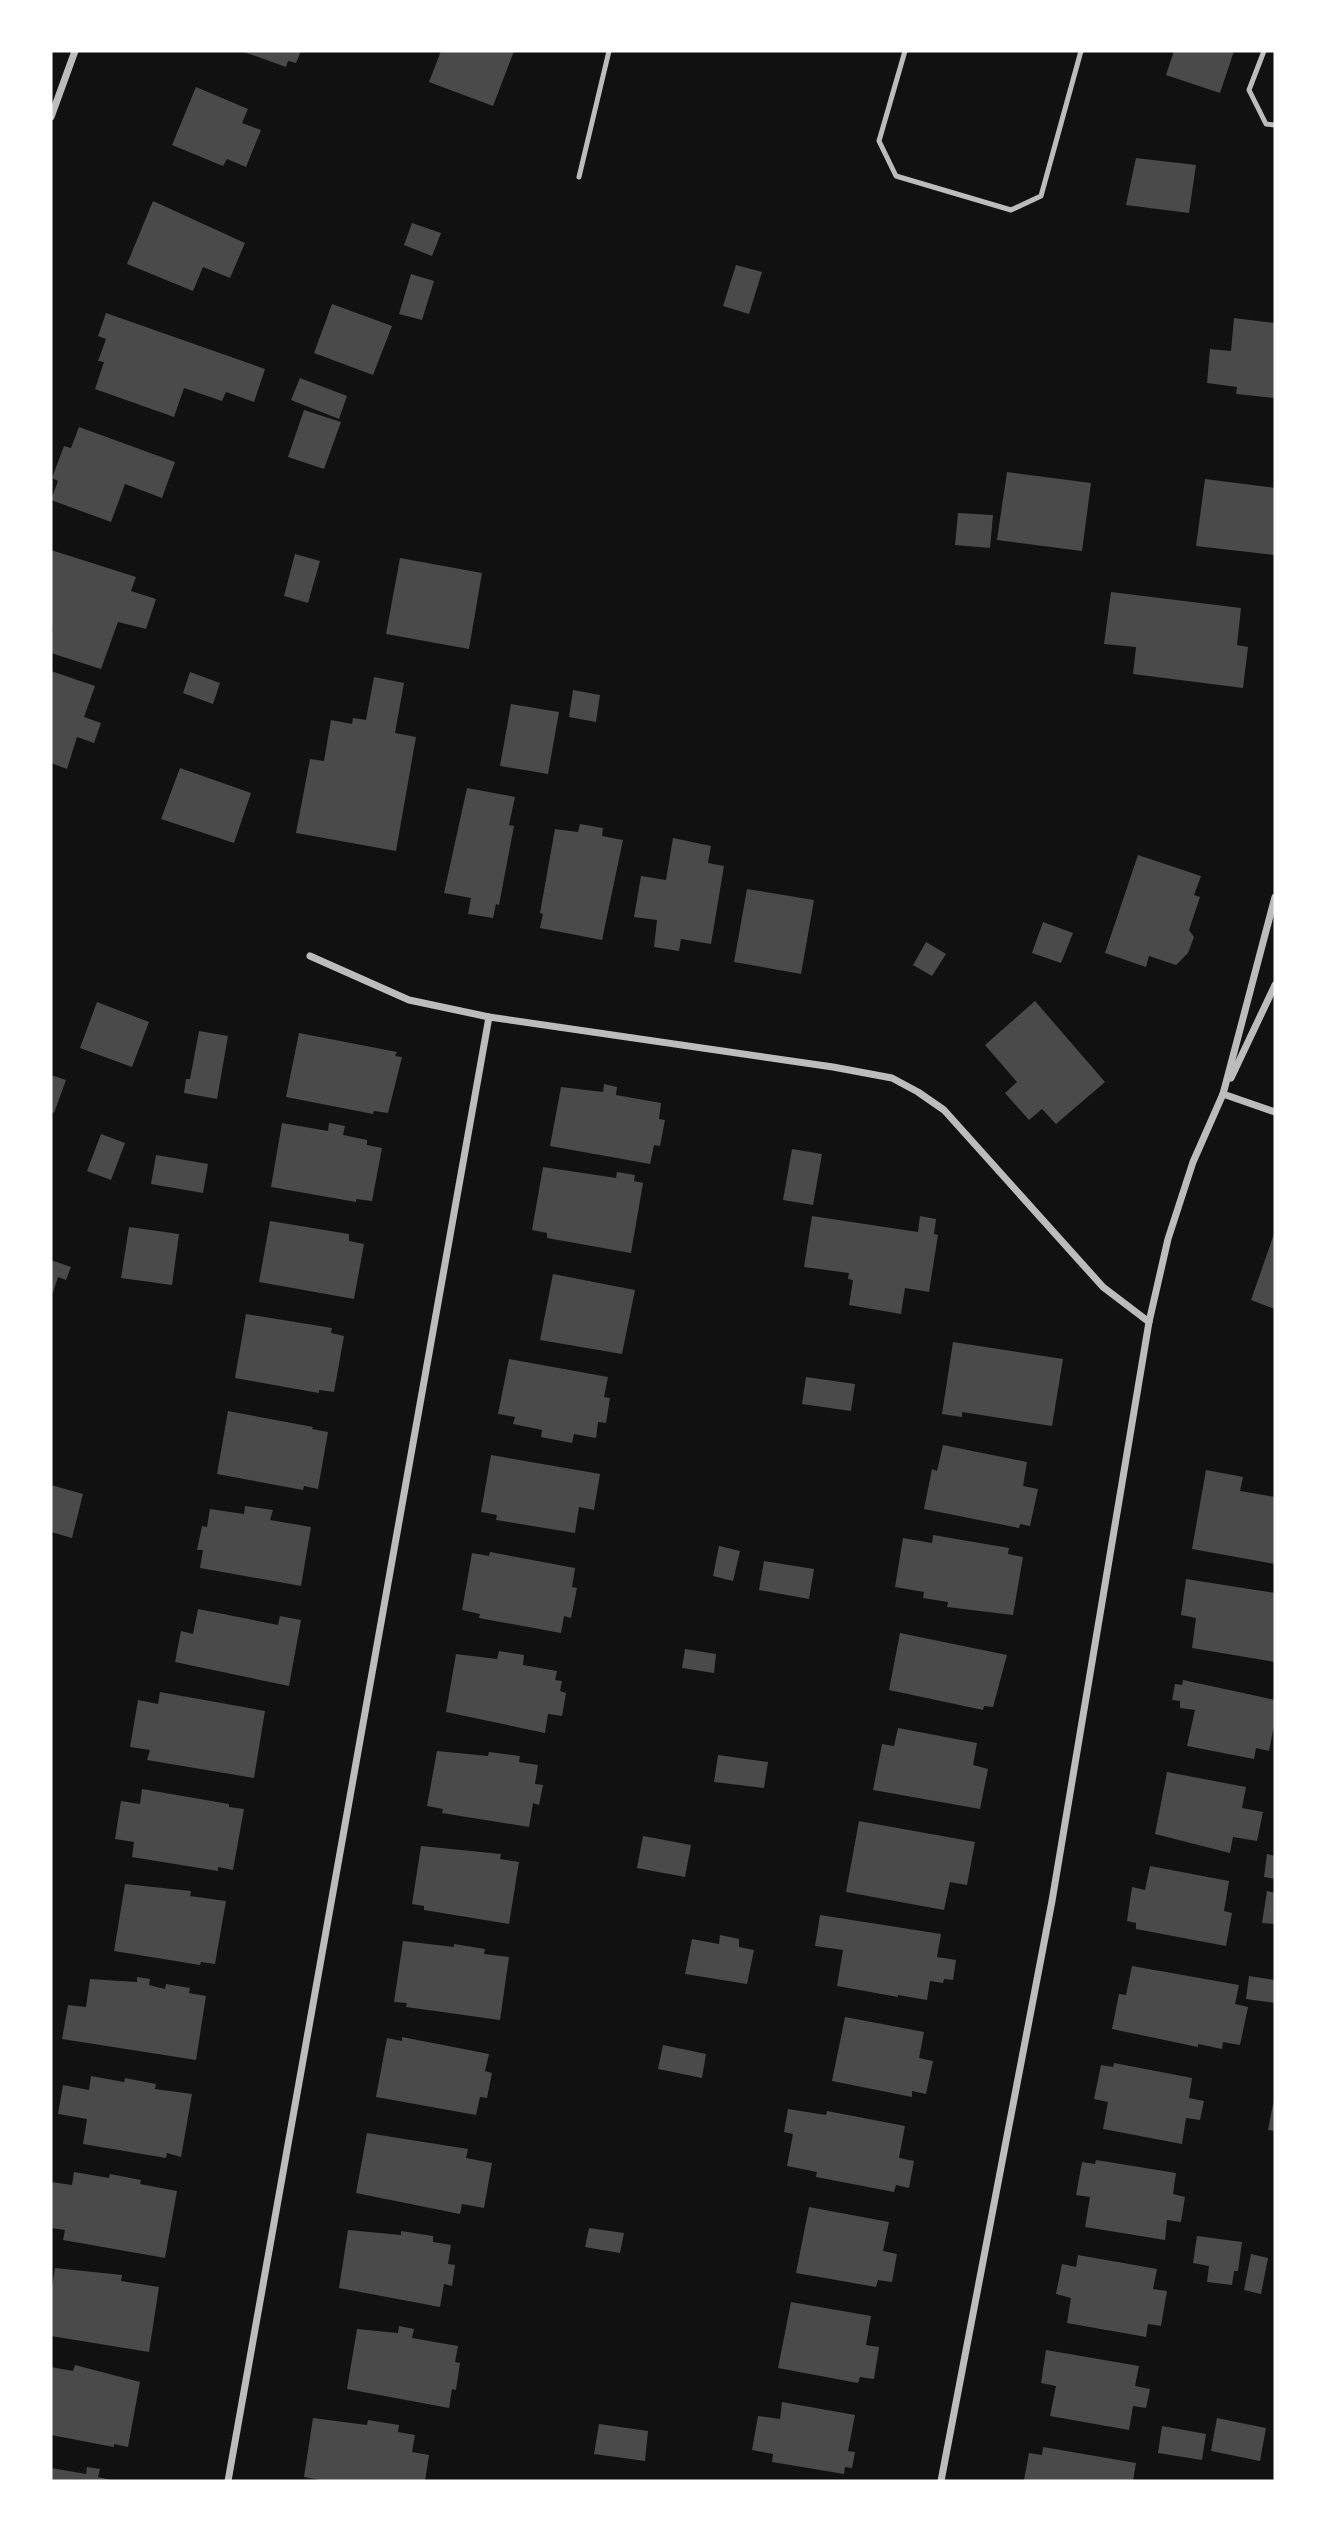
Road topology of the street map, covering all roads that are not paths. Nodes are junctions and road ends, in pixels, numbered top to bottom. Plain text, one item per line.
1 (75, 51) edge
2 (609, 51) edge
3 (905, 51) edge
4 (1081, 51) edge
5 (1264, 51) edge
6 (51, 117) edge
7 (1275, 125) edge
8 (579, 177) dead end
9 (1275, 897) edge
10 (310, 956) dead end
11 (1275, 985) edge
12 (489, 1017) junction
13 (1223, 1094) junction
14 (1275, 1112) edge
15 (1149, 1321) junction
16 (228, 2481) edge
17 (941, 2481) edge

1 - 6 street
2 - 8 lane
3 - 4 lane
5 - 7 lane
9 - 13 street
10 - 12 street
11 - 13 street
12 - 15 street
12 - 16 street
13 - 14 street
13 - 15 street
15 - 17 street

